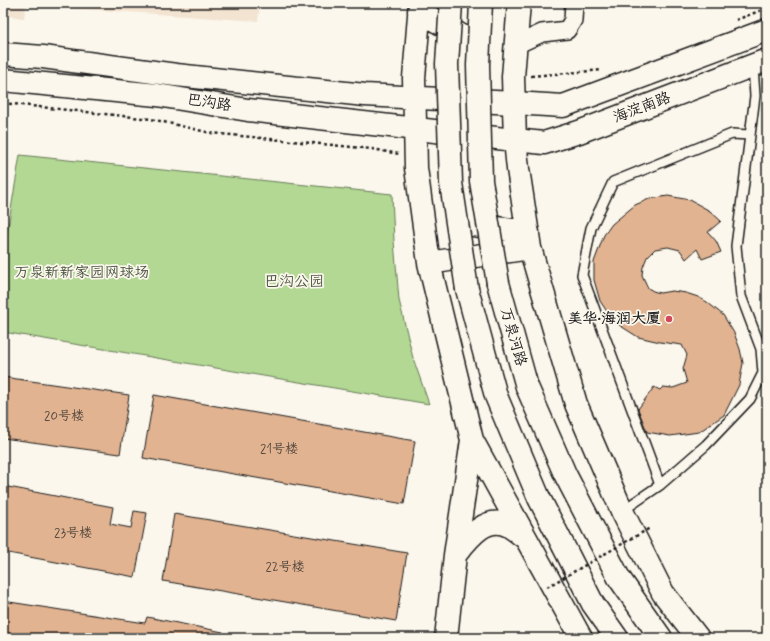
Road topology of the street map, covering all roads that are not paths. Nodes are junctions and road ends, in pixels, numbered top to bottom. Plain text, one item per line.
1 (451, 3) edge
2 (481, 3) edge
3 (519, 3) edge
4 (574, 3) edge
5 (419, 7) edge
6 (767, 30) edge
7 (516, 45) junction
8 (3, 54) edge
9 (760, 63) edge
10 (3, 80) edge
11 (414, 97) junction
12 (461, 100) junction
13 (514, 103) junction
14 (415, 128) junction
15 (462, 134) junction
16 (750, 135) junction
17 (515, 140) junction
18 (529, 240) junction
19 (429, 263) junction
20 (472, 440) junction
21 (660, 485) junction
22 (622, 510) junction
23 (524, 537) junction
24 (455, 555) junction
25 (446, 638) edge
26 (581, 638) edge
27 (617, 638) edge
28 (661, 638) edge
29 (698, 638) edge

1 - 27 main road, bridge
2 - 28 main road, 万泉河路, bridge
3 - 7 main road
4 - 7 street
5 - 11 main road
5 - 12 main road
6 - 13 main road, 海淀南路
7 - 13 main road
8 - 11 main road, 巴沟路
9 - 16 lane
9 - 17 main road, 海淀南路
10 - 14 main road, 巴沟路
11 - 12 main road, 巴沟路
11 - 14 main road
12 - 13 main road, 海淀南路
12 - 15 main road
13 - 17 main road
14 - 15 main road, 巴沟路
14 - 19 main road
15 - 17 main road, 海淀南路
15 - 18 main road
16 - 21 lane
16 - 21 lane
17 - 18 main road
18 - 19 main road
18 - 22 main road
19 - 20 main road
20 - 23 main road
20 - 24 main road
21 - 22 lane
22 - 29 main road
23 - 24 main road
23 - 26 main road
24 - 25 main road

